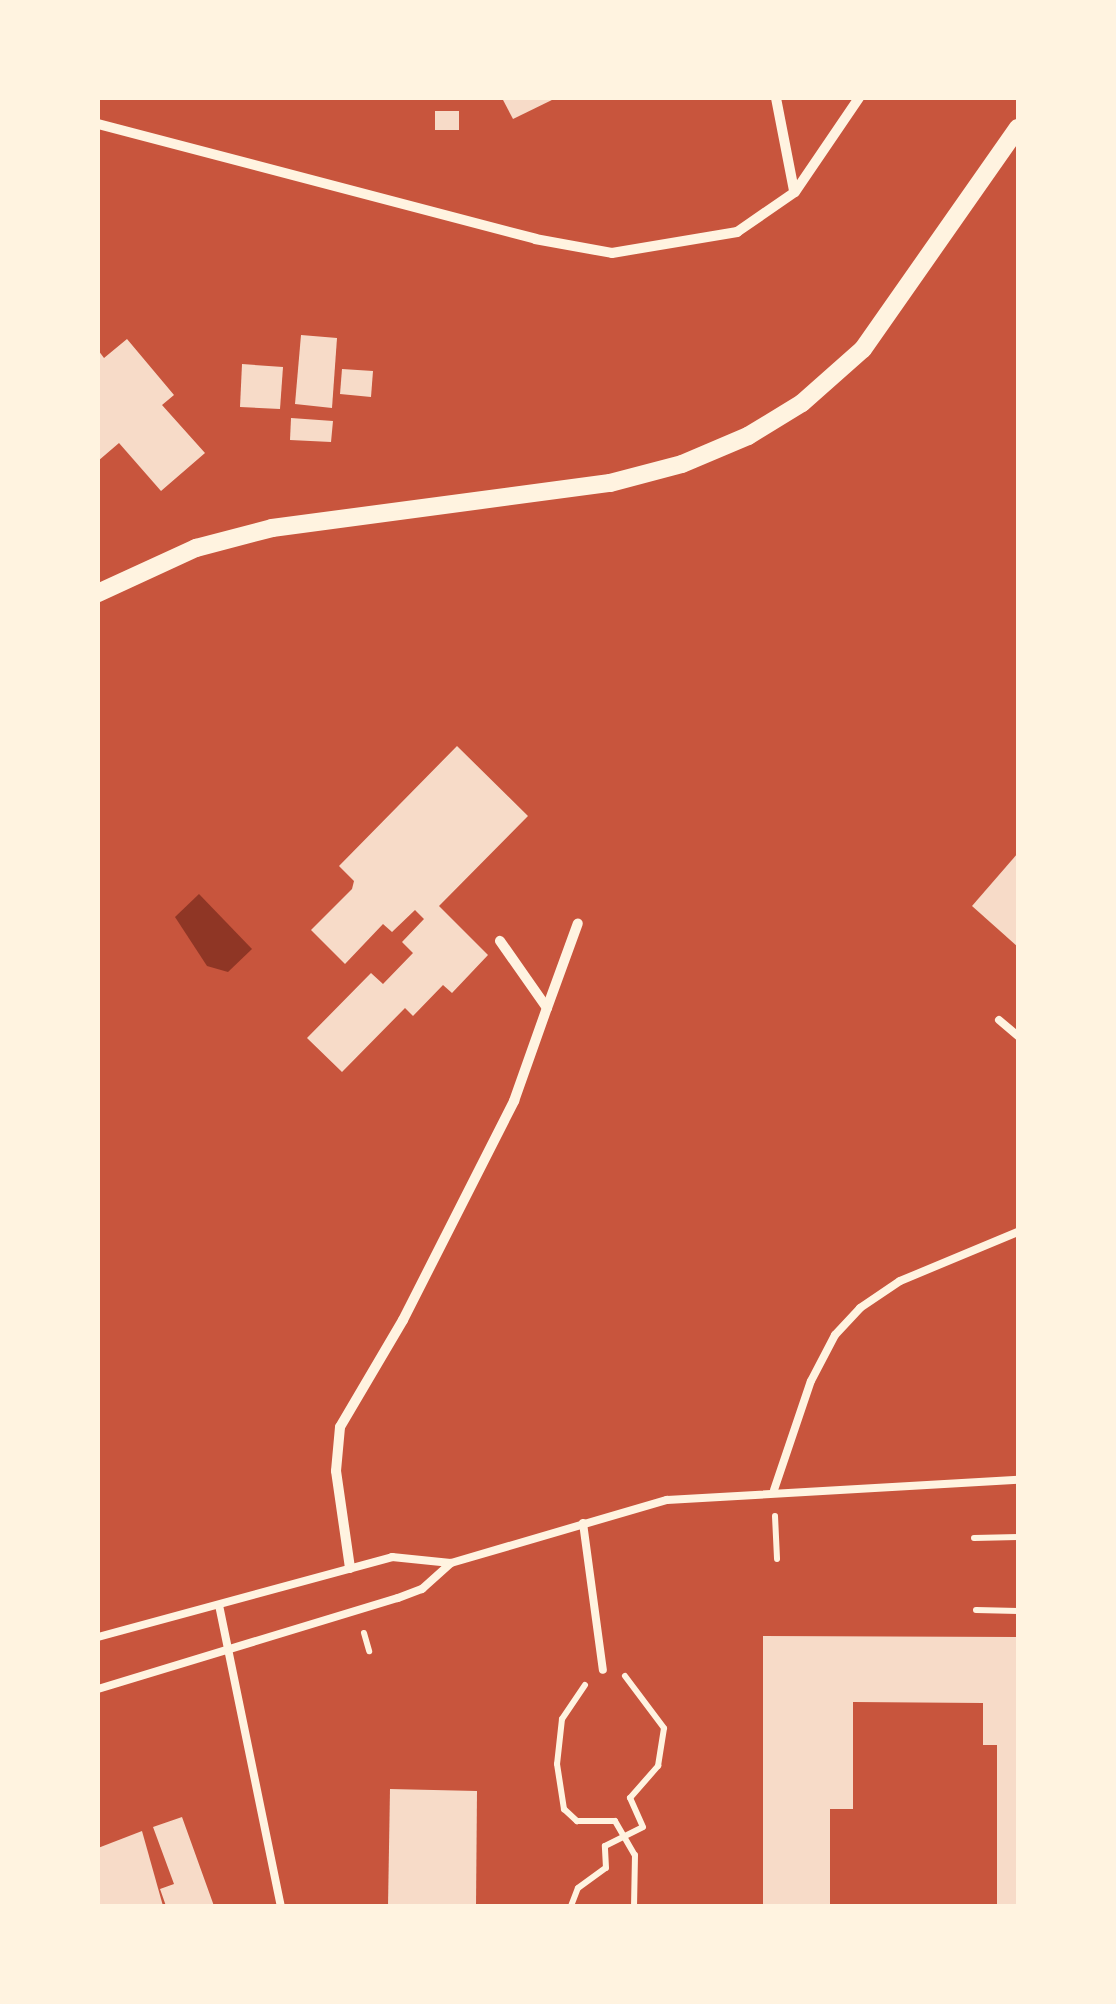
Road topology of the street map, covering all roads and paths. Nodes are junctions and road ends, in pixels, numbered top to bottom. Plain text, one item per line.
1 (776, 98) edge
2 (858, 98) edge
3 (98, 124) edge
4 (1018, 128) edge
5 (794, 192) junction
6 (98, 593) edge
7 (578, 923) dead end
8 (500, 940) dead end
9 (547, 1008) junction
10 (1000, 1020) dead end
11 (1018, 1036) edge
12 (1018, 1232) edge
13 (1016, 1478) edge
14 (774, 1490) junction
15 (584, 1523) junction
16 (1018, 1537) edge
17 (974, 1538) dead end
18 (778, 1560) dead end
19 (451, 1563) junction
20 (350, 1568) junction
21 (219, 1606) junction
22 (976, 1610) dead end
23 (1018, 1610) edge
24 (98, 1637) edge
25 (229, 1647) junction
26 (603, 1670) junction
27 (98, 1688) edge
28 (624, 1836) junction
29 (282, 1906) edge
30 (572, 1906) edge
31 (634, 1906) edge

1 - 5 street
2 - 5 street
3 - 5 street
4 - 6 street
7 - 9 street
8 - 9 street
9 - 20 street
10 - 11 lane
12 - 14 lane
13 - 14 lane
14 - 15 lane
14 - 18 path
15 - 19 lane
15 - 26 lane
16 - 17 path
19 - 20 lane
19 - 25 lane
20 - 21 lane
21 - 24 lane
21 - 25 lane
22 - 23 path
25 - 27 lane
25 - 29 lane
26 - 28 path
26 - 28 path
28 - 30 path
28 - 31 path

